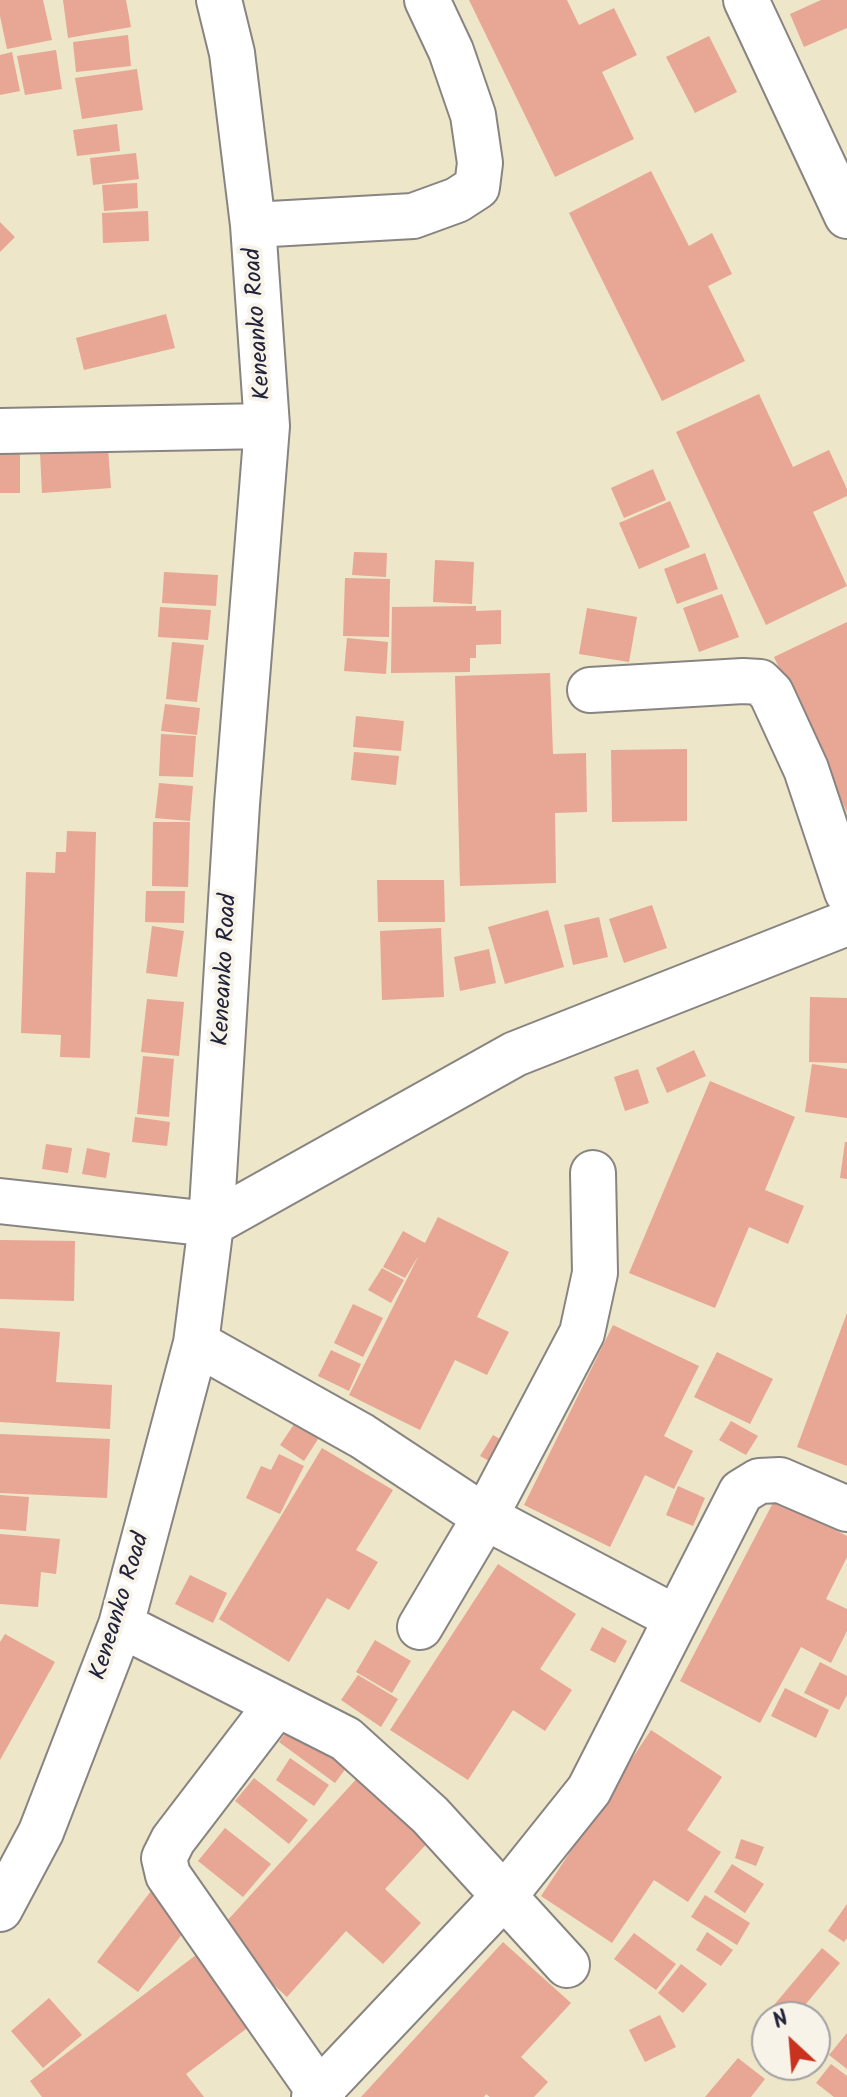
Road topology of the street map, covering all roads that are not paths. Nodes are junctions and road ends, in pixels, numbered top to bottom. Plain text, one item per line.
1 (219, 0) edge
2 (427, 0) edge
3 (746, 0) edge
4 (847, 216) edge
5 (253, 225) junction
6 (267, 426) junction
7 (0, 431) edge
8 (590, 690) dead end
9 (847, 892) edge
10 (847, 923) edge
11 (593, 1173) dead end
12 (0, 1201) edge
13 (211, 1224) junction
14 (196, 1343) junction
15 (847, 1509) edge
16 (485, 1517) junction
17 (676, 1618) junction
18 (121, 1625) junction
19 (420, 1627) dead end
20 (277, 1704) junction
21 (505, 1895) junction
22 (0, 1909) edge
23 (567, 1965) dead end
24 (319, 2096) edge

1 - 5 street, Keneanko Road
2 - 5 street
3 - 4 street
5 - 6 street, Keneanko Road
6 - 7 street
6 - 13 street, Keneanko Road
8 - 9 street
10 - 13 street
11 - 16 street
12 - 13 street
13 - 14 street, Keneanko Road
14 - 16 street
14 - 18 street, Keneanko Road
15 - 17 street
16 - 17 street
16 - 19 street
17 - 21 street
18 - 20 street
18 - 22 street, Keneanko Road
20 - 21 street
20 - 24 street
21 - 23 street
21 - 24 street

